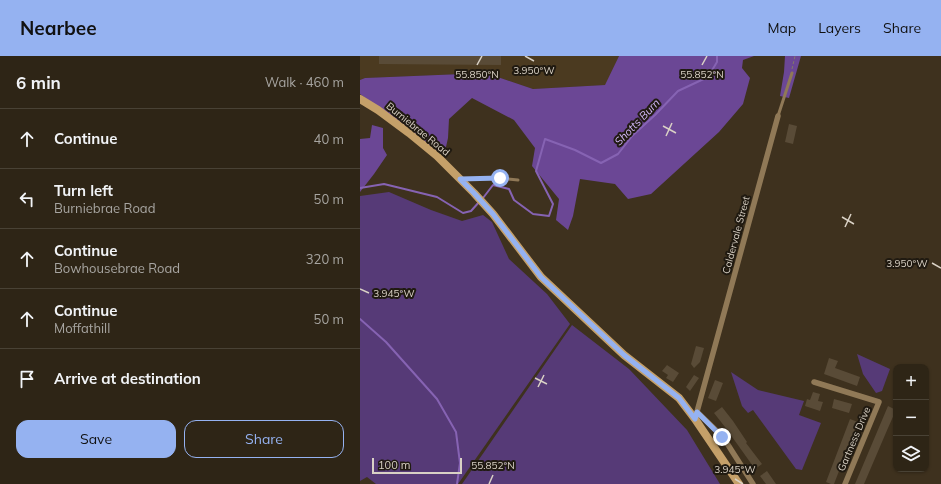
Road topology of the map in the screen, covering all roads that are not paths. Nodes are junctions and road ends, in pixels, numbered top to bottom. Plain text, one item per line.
1 (792, 73) road end
2 (360, 99) edge
3 (778, 116) joint
4 (460, 179) junction
5 (518, 180) dead end
6 (814, 382) dead end
7 (696, 416) junction
8 (739, 484) edge
9 (754, 484) edge
10 (845, 484) edge

1 - 3 lane, Caldervale Street
2 - 4 street, Burniebrae Road
3 - 7 street, Caldervale Street
4 - 5 lane
4 - 7 street, Burniebrae Road
6 - 10 street, Gartness Drive
7 - 8 street, Burniebrae Road
7 - 9 street

